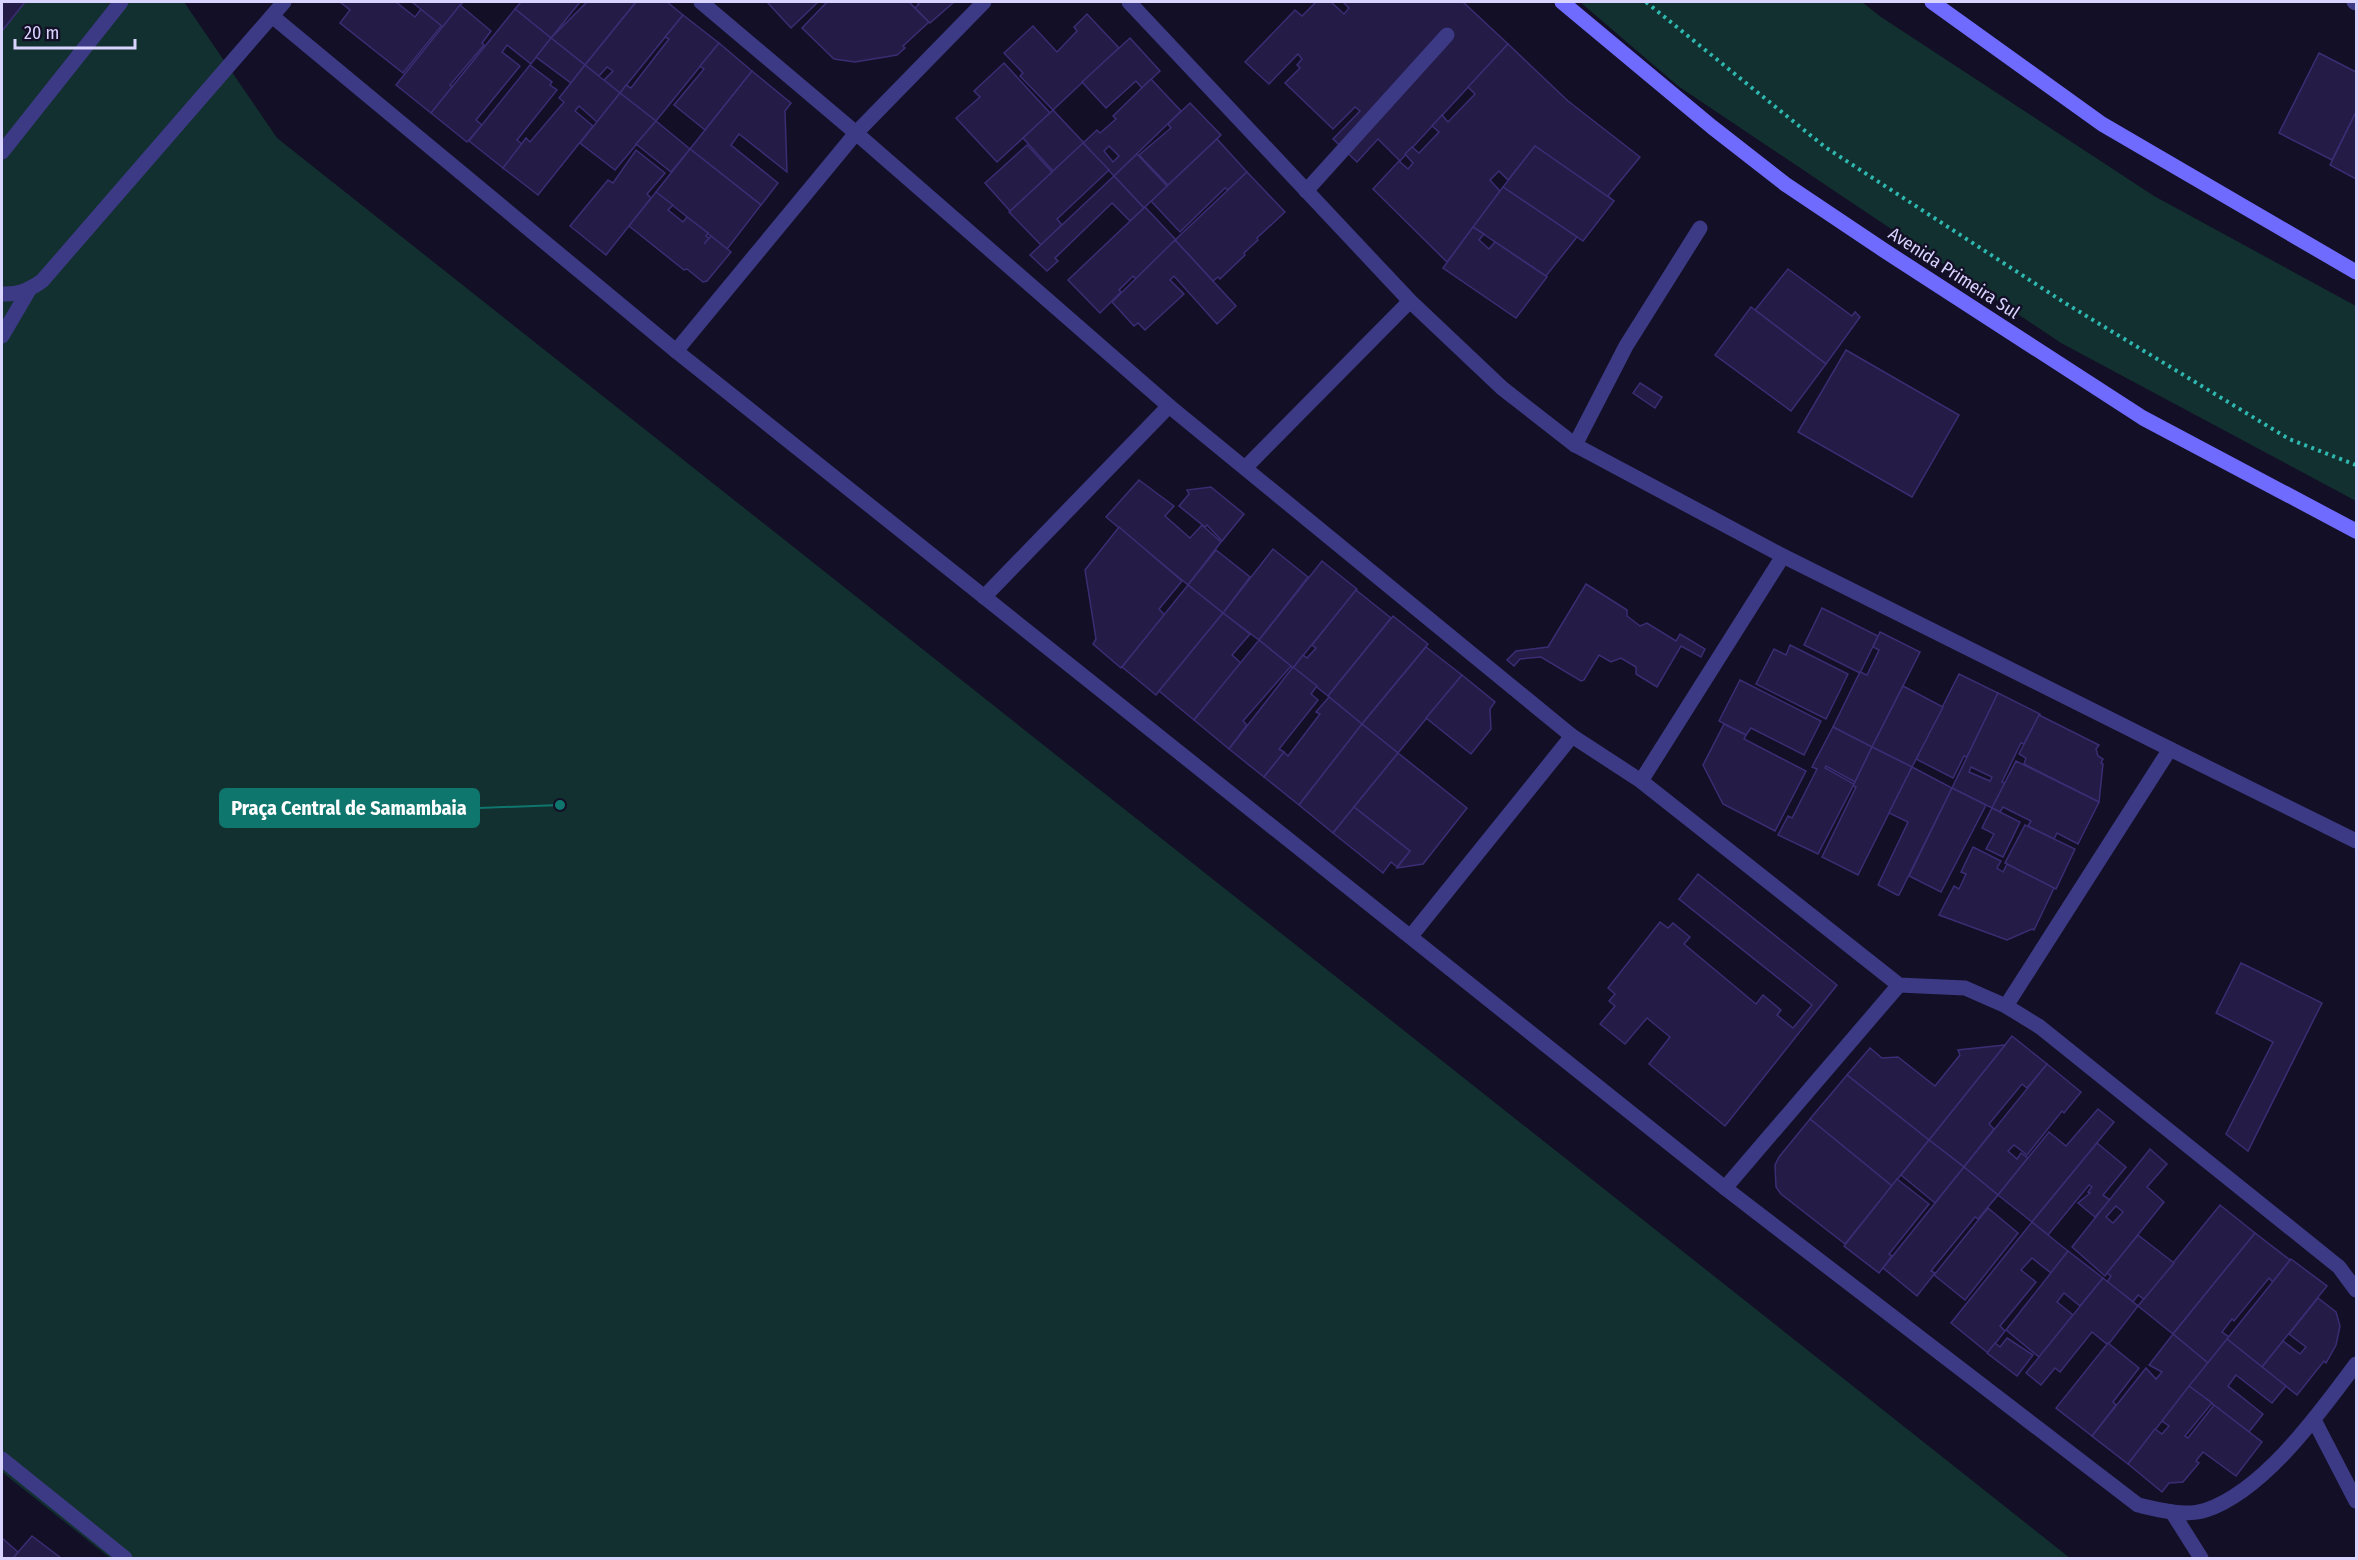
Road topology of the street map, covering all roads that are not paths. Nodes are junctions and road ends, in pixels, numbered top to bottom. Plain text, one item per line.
1 (121, 2) edge
2 (284, 2) edge
3 (700, 2) edge
4 (984, 2) edge
5 (1129, 2) edge
6 (1562, 2) edge
7 (1932, 2) edge
8 (272, 16) junction
9 (1447, 35) dead end
10 (856, 133) junction
11 (2, 152) edge
12 (1306, 191) junction
13 (1700, 228) dead end
14 (2356, 272) edge
15 (29, 290) junction
16 (2, 294) edge
17 (1410, 301) junction
18 (2, 336) edge
19 (676, 351) junction
20 (1168, 406) junction
21 (1575, 445) junction
22 (1245, 468) junction
23 (2356, 531) edge
24 (1783, 556) junction
25 (984, 597) junction
26 (1572, 736) junction
27 (2170, 749) junction
28 (1641, 781) junction
29 (2356, 841) edge
30 (1410, 936) junction
31 (1899, 986) junction
32 (2006, 1006) junction
33 (1725, 1188) junction
34 (2356, 1290) edge
35 (2356, 1364) edge
36 (2314, 1420) junction
37 (2, 1459) edge
38 (2356, 1501) edge
39 (2172, 1512) junction
40 (125, 1558) edge
41 (2201, 1558) edge

1 - 11 street
2 - 8 street
3 - 10 street
4 - 10 street
5 - 12 street
6 - 23 main road, Avenida Primeira Sul
7 - 14 main road
8 - 15 street
8 - 19 street
9 - 12 street
10 - 19 street
10 - 20 street
12 - 17 street
13 - 21 street
15 - 16 street
15 - 18 street
17 - 21 street
17 - 22 street
19 - 25 street
20 - 22 street
20 - 25 street
21 - 24 street
22 - 26 street
24 - 27 street
24 - 28 street
25 - 30 street
26 - 28 street
26 - 30 street
27 - 29 street
27 - 32 street
28 - 31 street
30 - 33 street
31 - 32 street
31 - 33 street
32 - 34 street
33 - 39 street
35 - 36 street
36 - 38 street
36 - 39 street
37 - 40 street
39 - 41 street

